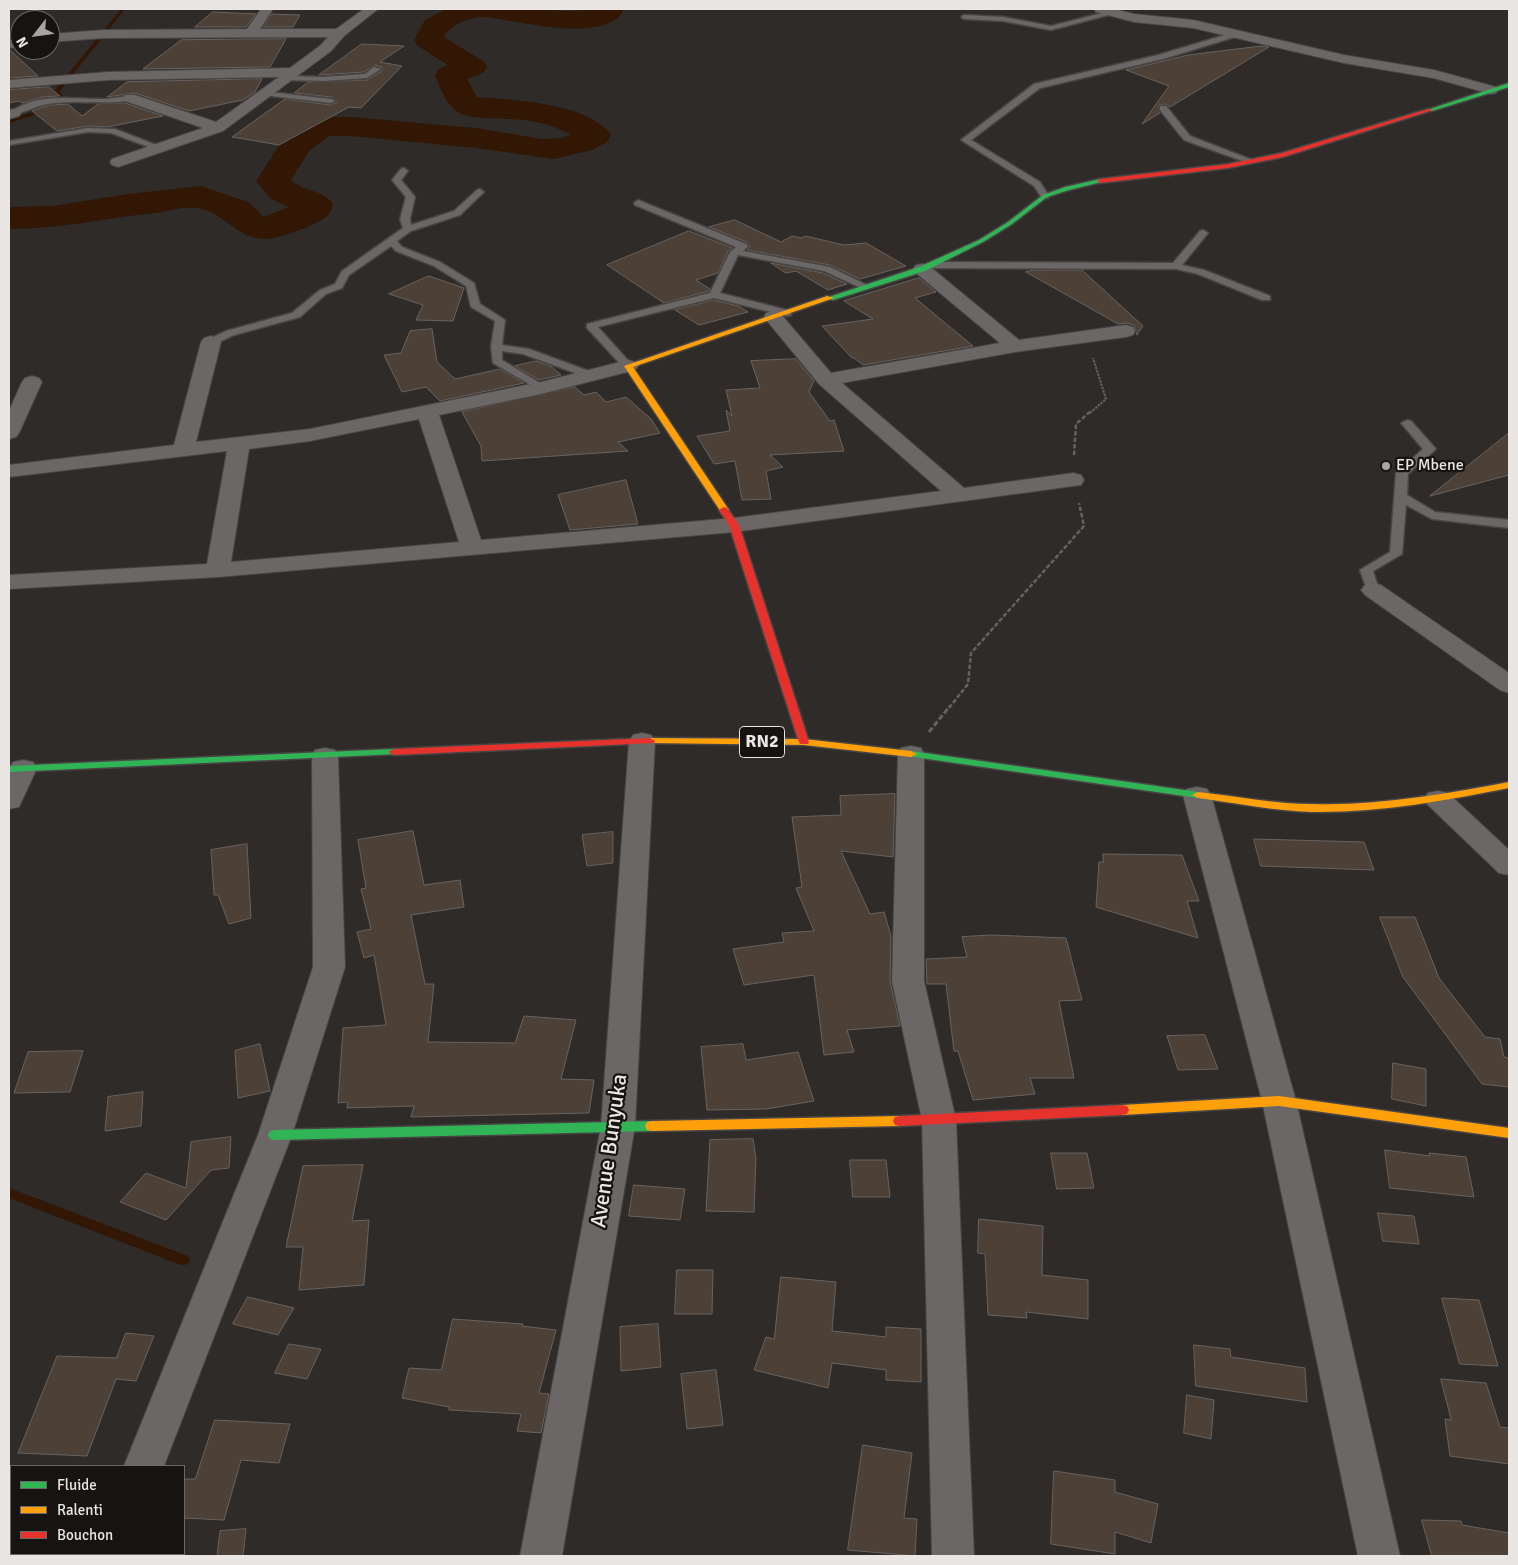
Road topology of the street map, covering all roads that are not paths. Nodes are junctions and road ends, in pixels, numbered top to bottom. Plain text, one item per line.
1 (267, 9) edge
2 (372, 9) edge
3 (1100, 9) edge
4 (1114, 12) junction
5 (964, 17) dead end
6 (339, 32) junction
7 (251, 34) junction
8 (1235, 34) junction
9 (60, 37) edge
10 (376, 69) dead end
11 (291, 75) junction
12 (9, 83) edge
13 (1509, 85) edge
14 (1491, 90) junction
15 (263, 93) junction
16 (130, 98) joint
17 (331, 101) dead end
18 (1163, 108) dead end
19 (12, 114) edge
20 (218, 128) junction
21 (9, 143) edge
22 (160, 148) junction
23 (1251, 161) junction
24 (118, 162) dead end
25 (404, 171) dead end
26 (480, 192) dead end
27 (1045, 196) junction
28 (638, 203) dead end
29 (408, 229) junction
30 (1203, 233) dead end
31 (392, 241) junction
32 (735, 252) junction
33 (1176, 266) junction
34 (927, 267) junction
35 (864, 286) junction
36 (714, 295) junction
37 (1266, 298) dead end
38 (780, 315) junction
39 (1126, 330) dead end
40 (211, 342) joint
41 (1015, 346) junction
42 (496, 347) junction
43 (628, 366) junction
44 (593, 376) junction
45 (826, 380) junction
46 (32, 382) dead end
47 (541, 388) junction
48 (428, 411) junction
49 (1408, 423) dead end
50 (9, 433) edge
51 (239, 444) junction
52 (183, 451) junction
53 (9, 471) edge
54 (1073, 480) road end
55 (958, 494) junction
56 (1401, 497) junction
57 (1509, 524) edge
58 (734, 525) junction
59 (472, 548) junction
60 (218, 570) junction
61 (9, 582) edge
62 (1372, 590) joint
63 (1509, 685) edge
64 (642, 741) junction
65 (804, 742) junction
66 (911, 754) junction
67 (325, 756) junction
68 (16, 769) edge
69 (1509, 785) edge
70 (1197, 796) junction
71 (1438, 800) junction
72 (9, 801) edge
73 (1509, 866) edge
74 (1279, 1101) junction
75 (939, 1120) junction
76 (618, 1126) junction
77 (1509, 1133) edge
78 (275, 1134) junction
79 (144, 1465) edge
80 (541, 1556) edge
81 (953, 1556) edge
82 (1380, 1556) edge

1 - 7 street
2 - 6 street
3 - 4 street
4 - 5 lane
4 - 8 street
6 - 7 street
6 - 11 street
7 - 9 street
8 - 14 street
8 - 27 lane
10 - 11 lane
11 - 12 street
11 - 15 street
13 - 14 main road
14 - 23 main road
15 - 17 lane
15 - 20 street
16 - 19 lane
16 - 20 street
18 - 23 lane
20 - 22 street
21 - 22 lane
22 - 24 street
23 - 27 main road
25 - 29 lane
26 - 29 lane
27 - 34 main road
28 - 32 lane
29 - 31 lane
30 - 33 lane
31 - 40 lane
31 - 42 lane
32 - 35 lane
32 - 36 lane
33 - 34 lane
33 - 37 lane
34 - 35 main road
34 - 41 street
35 - 38 main road
36 - 38 lane
36 - 43 lane
38 - 43 main road
38 - 45 street
39 - 41 street
40 - 52 street
41 - 45 street
42 - 44 lane
42 - 47 lane
43 - 44 street
43 - 58 main road
44 - 47 street
45 - 55 street
46 - 50 street
47 - 48 street
48 - 51 street
48 - 59 street
49 - 56 lane
51 - 52 street
51 - 60 street
52 - 53 street
54 - 55 street
55 - 58 street
56 - 57 lane
56 - 62 lane
58 - 59 street
58 - 65 main road
59 - 60 street
60 - 61 street
62 - 63 street
64 - 65 main road, RN2
64 - 67 main road, RN2
64 - 76 street, Avenue Bunyuka
65 - 66 main road, RN2
66 - 70 main road, RN2
66 - 75 street
67 - 68 main road, RN2
67 - 78 street
68 - 72 street
69 - 71 main road, RN2
70 - 71 main road, RN2
70 - 74 street
71 - 73 street
74 - 75 main road
74 - 77 main road
74 - 82 street
75 - 76 main road
75 - 81 street
76 - 78 main road
76 - 80 street, Avenue Bunyuka
78 - 79 street

